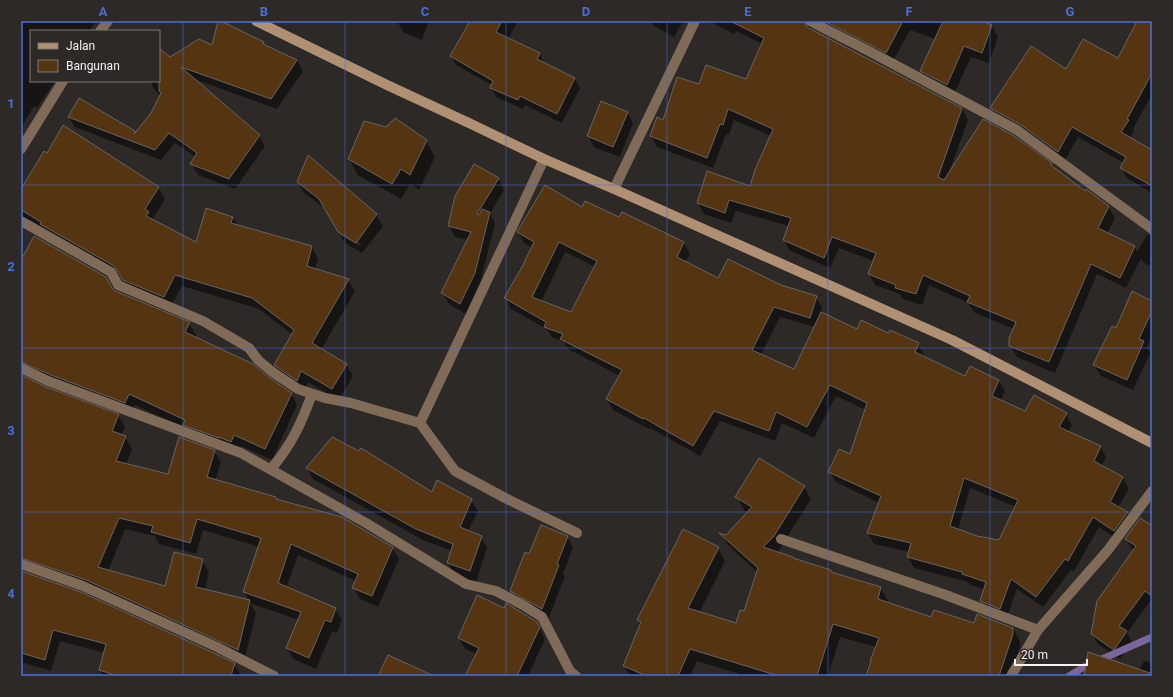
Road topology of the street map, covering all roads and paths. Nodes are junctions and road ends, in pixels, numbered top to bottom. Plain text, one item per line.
1 (108, 21) edge
2 (256, 21) edge
3 (695, 21) edge
4 (810, 21) edge
5 (101, 30) edge
6 (62, 82) edge
7 (21, 149) edge
8 (544, 159) junction
9 (614, 189) junction
10 (21, 221) edge
11 (1152, 229) edge
12 (21, 368) edge
13 (312, 394) junction
14 (420, 422) junction
15 (1152, 443) edge
16 (271, 469) junction
17 (1152, 491) edge
18 (577, 533) dead end
19 (781, 539) dead end
20 (21, 564) edge
21 (1038, 630) junction
22 (274, 676) edge
23 (576, 676) edge
24 (1011, 676) edge

1 - 5 street
2 - 8 main road
3 - 9 street
4 - 11 street
6 - 7 street
8 - 9 main road
8 - 14 street
9 - 15 main road
10 - 13 street
12 - 16 street
13 - 14 street
13 - 16 street
14 - 18 street
16 - 23 street
17 - 21 street
19 - 21 street
20 - 22 street
21 - 24 street

